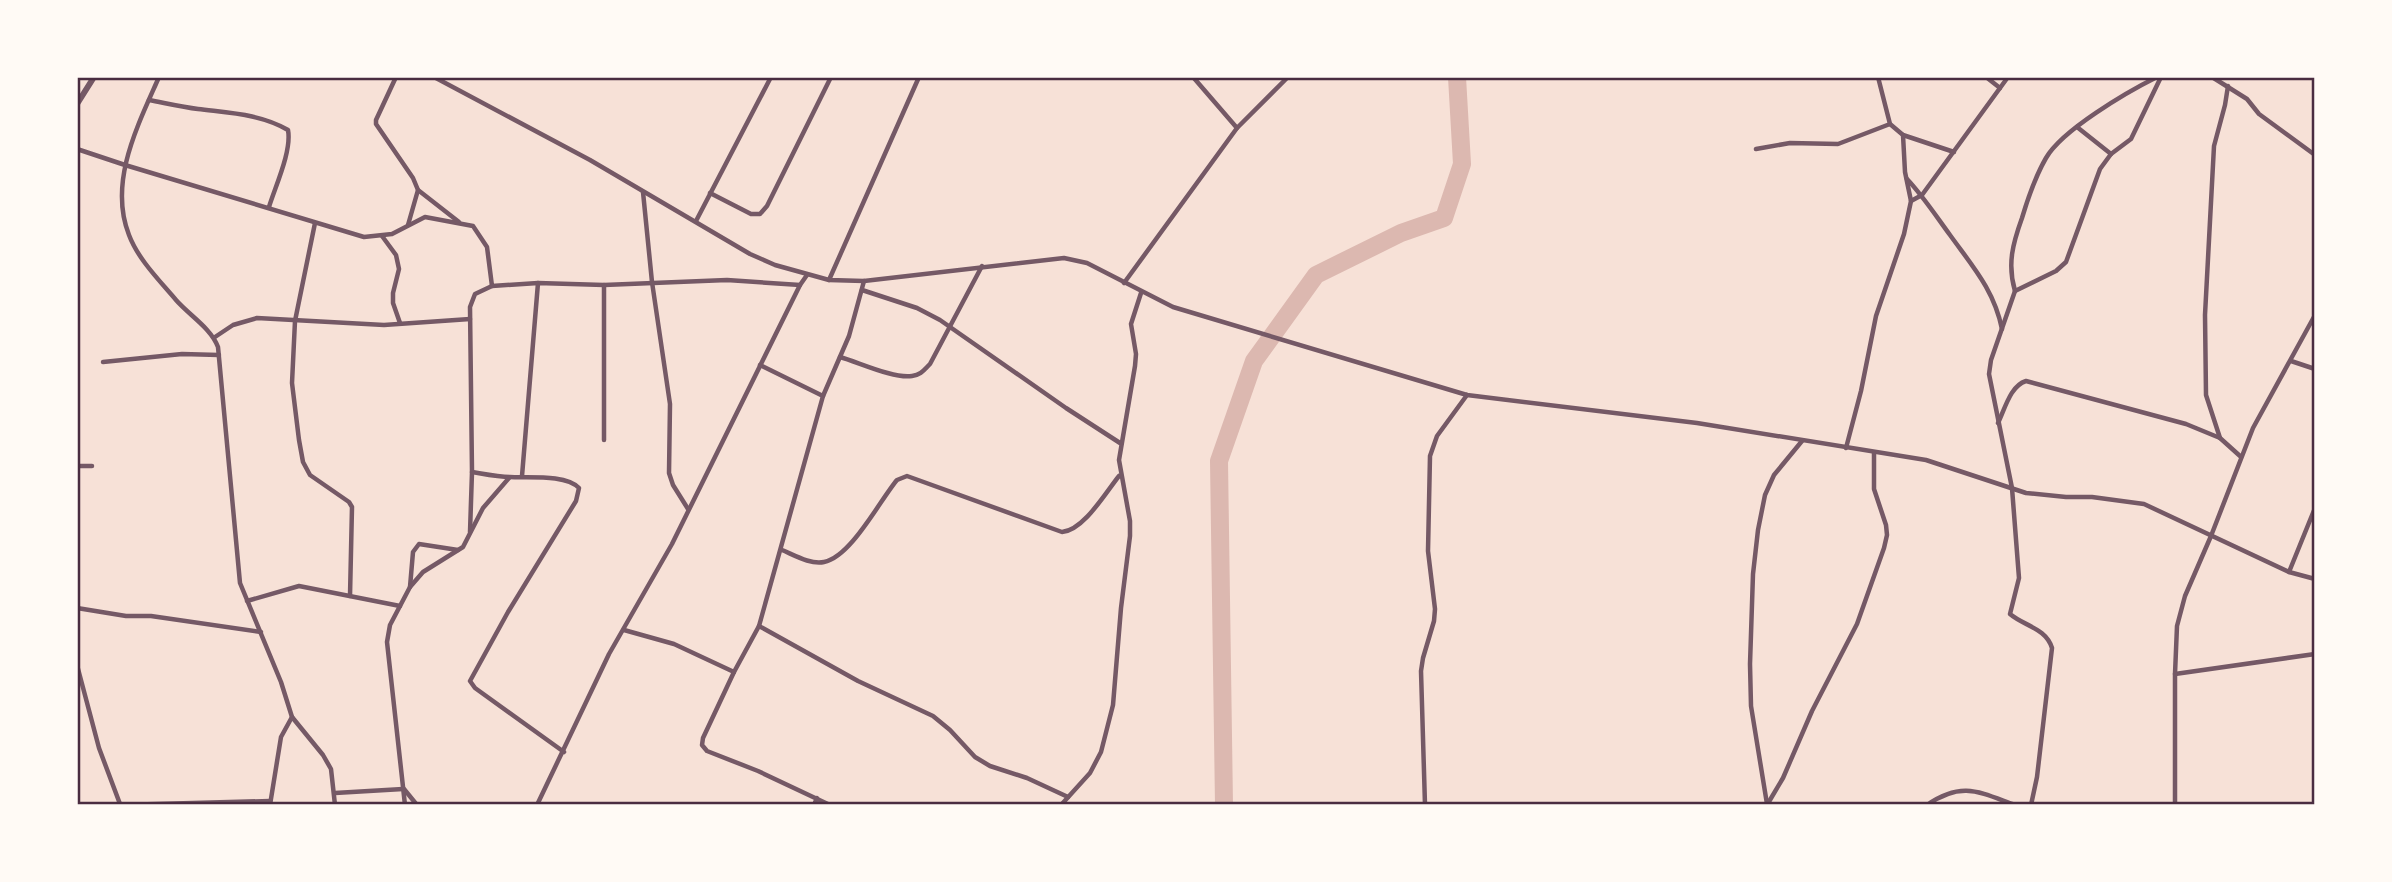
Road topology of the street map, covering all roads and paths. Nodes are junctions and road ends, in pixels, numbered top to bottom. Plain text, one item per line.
1 (93, 77) edge
2 (159, 77) edge
3 (396, 77) edge
4 (434, 77) edge
5 (771, 77) edge
6 (831, 77) edge
7 (919, 77) edge
8 (1193, 77) edge
9 (1288, 77) edge
10 (1878, 77) edge
11 (1986, 77) edge
12 (2008, 77) edge
13 (2159, 77) edge
14 (2212, 77) edge
15 (2228, 86) junction
16 (2000, 88) junction
17 (149, 100) junction
18 (77, 104) edge
19 (1890, 124) junction
20 (2077, 127) junction
21 (1237, 128) junction
22 (1903, 135) junction
23 (77, 149) edge
24 (1756, 149) dead end
25 (1954, 152) junction
26 (2111, 154) junction
27 (2315, 155) edge
28 (125, 165) junction
29 (1907, 179) junction
30 (418, 190) junction
31 (643, 191) junction
32 (710, 193) junction
33 (1922, 195) junction
34 (1911, 201) junction
35 (269, 207) junction
36 (696, 221) junction
37 (315, 223) junction
38 (461, 223) junction
39 (406, 228) junction
40 (382, 236) junction
41 (983, 265) junction
42 (807, 275) junction
43 (829, 280) junction
44 (864, 281) junction
45 (652, 282) junction
46 (538, 283) junction
47 (1124, 283) junction
48 (604, 285) junction
49 (800, 285) junction
50 (492, 286) junction
51 (862, 290) junction
52 (2015, 290) junction
53 (1141, 293) junction
54 (2315, 315) edge
55 (470, 319) junction
56 (295, 321) junction
57 (400, 323) junction
58 (950, 327) junction
59 (2002, 330) junction
60 (215, 338) junction
61 (219, 355) junction
62 (840, 357) junction
63 (2291, 361) junction
64 (103, 362) dead end
65 (760, 365) junction
66 (2315, 369) edge
67 (1467, 395) junction
68 (823, 396) junction
69 (1998, 424) junction
70 (2220, 438) junction
71 (604, 440) dead end
72 (1802, 440) junction
73 (1120, 443) junction
74 (1846, 448) junction
75 (1874, 453) junction
76 (2241, 456) junction
77 (77, 466) edge
78 (92, 466) dead end
79 (472, 472) junction
80 (1120, 475) junction
81 (522, 476) junction
82 (509, 478) junction
83 (2012, 488) junction
84 (2315, 508) edge
85 (688, 509) junction
86 (469, 535) junction
87 (2211, 536) junction
88 (459, 550) junction
89 (782, 550) junction
90 (2289, 572) junction
91 (2315, 579) edge
92 (410, 587) junction
93 (351, 596) junction
94 (247, 601) junction
95 (400, 606) junction
96 (77, 608) edge
97 (759, 626) junction
98 (624, 630) junction
99 (262, 632) junction
100 (2315, 654) edge
101 (77, 665) edge
102 (734, 672) junction
103 (2175, 674) junction
104 (292, 717) junction
105 (564, 752) junction
106 (403, 789) junction
107 (335, 793) junction
108 (1068, 797) junction
109 (817, 798) junction
110 (270, 803) edge
111 (120, 805) edge
112 (335, 805) edge
113 (405, 805) edge
114 (417, 805) edge
115 (537, 805) edge
116 (814, 805) edge
117 (830, 805) edge
118 (1061, 805) edge
119 (1425, 805) edge
120 (1927, 805) edge
121 (2015, 805) edge
122 (2031, 805) edge
123 (2175, 805) edge

1 - 18 street
2 - 17 street
3 - 30 street
4 - 31 street
5 - 32 street
6 - 32 street
7 - 43 street
8 - 21 street
9 - 21 street
10 - 19 street
11 - 16 street
12 - 16 street
13 - 20 street
13 - 26 street
14 - 15 street
15 - 27 street
15 - 70 street
16 - 25 street
17 - 28 street
17 - 35 street
19 - 22 street
19 - 24 street
20 - 26 street
20 - 52 street
21 - 47 street
22 - 25 street
22 - 29 street
23 - 28 street
25 - 33 street
26 - 52 street
28 - 35 street
28 - 60 street
29 - 33 street
29 - 34 street
30 - 38 street
30 - 39 street
31 - 36 street
31 - 45 street
32 - 36 street
33 - 34 street
33 - 59 street
34 - 74 street
35 - 37 street
36 - 42 street
37 - 40 street
37 - 56 street
38 - 39 street
38 - 50 street
39 - 40 street
40 - 57 street
41 - 44 street
41 - 47 street
41 - 58 street
42 - 43 street
42 - 49 street
43 - 44 street
44 - 51 street
45 - 48 street
45 - 49 street
45 - 85 street
46 - 48 street
46 - 50 street
46 - 81 street
47 - 53 street
48 - 71 street
49 - 65 street
50 - 55 street
51 - 58 street
51 - 62 street
52 - 59 street
53 - 67 street
53 - 73 street
54 - 63 street
55 - 57 street
55 - 79 street
56 - 57 street
56 - 60 street
56 - 93 street
58 - 62 street
58 - 73 street
59 - 69 street
60 - 61 street
61 - 64 street
61 - 94 street
62 - 68 street
63 - 66 street
63 - 76 street
65 - 68 street
65 - 85 street
67 - 72 street
67 - 119 street
68 - 89 street
69 - 70 street
69 - 83 street
70 - 76 street
72 - 74 street
72 - 75 street
73 - 80 street
74 - 75 street
75 - 83 street
76 - 87 street
77 - 78 street
79 - 82 street
79 - 86 street
80 - 89 street
80 - 108 street
81 - 82 street
81 - 105 street
82 - 86 street
83 - 87 street
83 - 122 street
84 - 90 street
85 - 98 street
86 - 88 street
87 - 90 street
87 - 103 street
88 - 92 street
88 - 92 street
89 - 97 street
90 - 91 street
92 - 95 street
93 - 94 street
93 - 95 street
94 - 99 street
95 - 106 street
96 - 99 street
97 - 102 street
97 - 108 street
98 - 102 street
98 - 105 street
99 - 104 street
100 - 103 street
101 - 111 street
102 - 109 street
103 - 123 street
104 - 107 street
104 - 110 street
105 - 115 street
106 - 107 street
106 - 113 street
106 - 114 street
107 - 112 street
108 - 118 street
109 - 116 street
109 - 117 street
110 - 111 street
120 - 121 street

